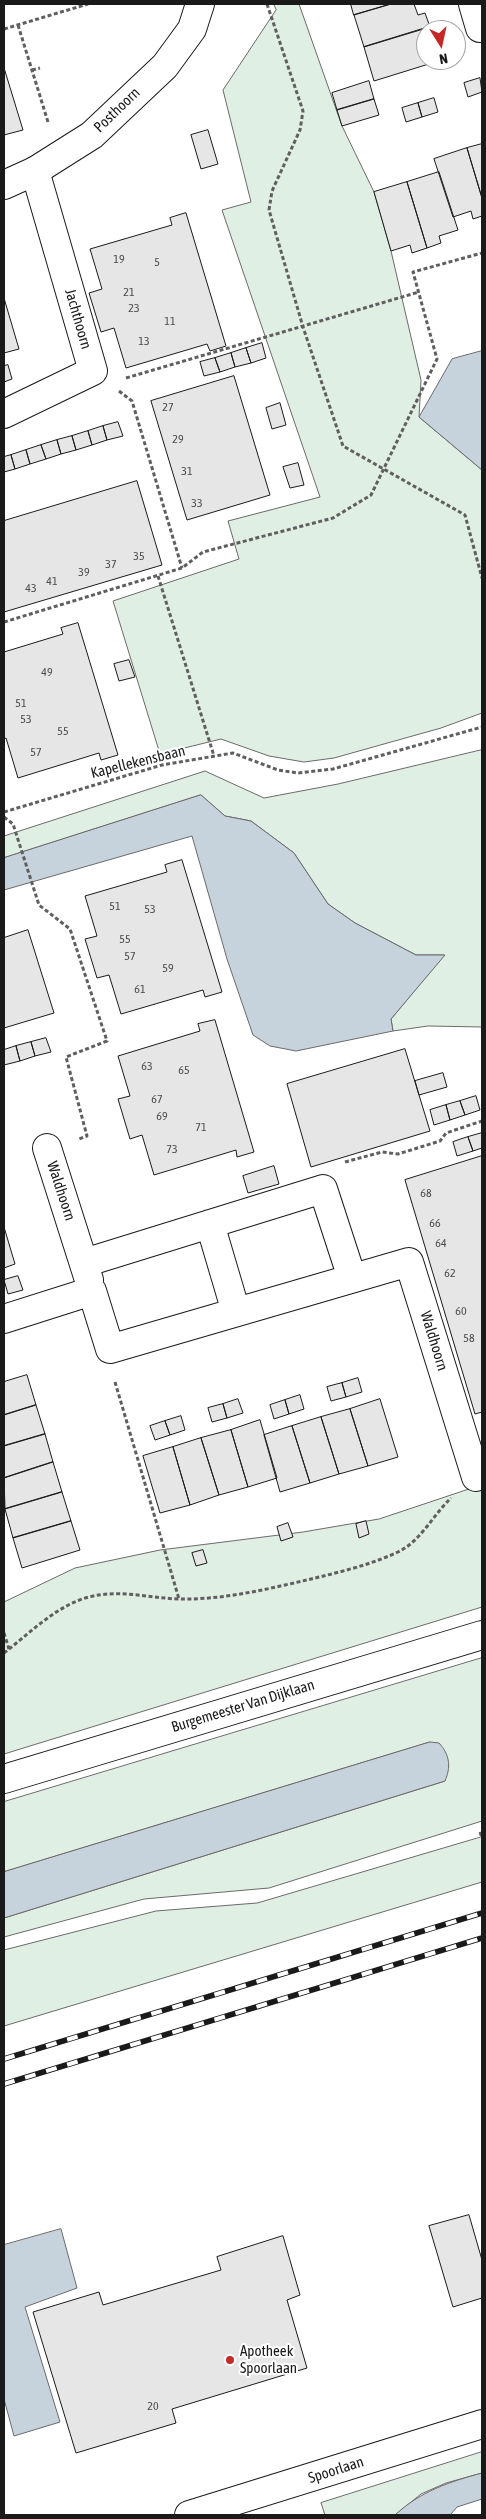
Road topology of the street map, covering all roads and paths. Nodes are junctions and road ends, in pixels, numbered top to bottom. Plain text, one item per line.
1 (88, 4) edge
2 (200, 4) edge
3 (267, 4) edge
4 (473, 4) edge
5 (18, 25) junction
6 (482, 27) edge
7 (4, 29) edge
8 (40, 68) dead end
9 (32, 70) junction
10 (58, 156) junction
11 (35, 171) junction
12 (4, 185) edge
13 (482, 253) edge
14 (419, 292) junction
15 (303, 327) junction
16 (101, 377) junction
17 (4, 414) edge
18 (384, 469) junction
19 (182, 568) junction
20 (158, 576) junction
21 (482, 578) edge
22 (4, 622) edge
23 (482, 727) edge
24 (214, 756) junction
25 (4, 812) edge
26 (4, 816) edge
27 (482, 1121) edge
28 (47, 1148) joint
29 (324, 1189) junction
30 (210, 1224) junction
31 (84, 1263) junction
32 (352, 1278) junction
33 (92, 1291) junction
34 (236, 1312) junction
35 (4, 1319) edge
36 (110, 1349) junction
37 (476, 1477) joint
38 (179, 1599) junction
39 (4, 1633) edge
40 (482, 1634) edge
41 (8, 1649) junction
42 (4, 1653) edge
43 (4, 1779) edge
44 (480, 1832) dead end
45 (482, 1838) edge
46 (482, 2424) edge
47 (189, 2515) edge

1 - 5 path
2 - 10 street, Posthoorn
3 - 15 path
4 - 6 street
5 - 7 path
5 - 9 path
8 - 9 path
9 - 10 path
10 - 11 street, Posthoorn
11 - 12 street, Posthoorn
11 - 16 street, Jachthoorn
13 - 14 path
14 - 15 path
14 - 18 path
15 - 16 path
15 - 18 path
16 - 17 street
16 - 19 path
18 - 19 path
18 - 21 path
19 - 20 path
20 - 22 path
20 - 24 path
23 - 24 path, Kapellekensbaan
24 - 25 path, Kapellekensbaan
26 - 28 path
27 - 29 path
28 - 31 street, Waldhoorn
29 - 30 street
29 - 32 street
30 - 31 street
30 - 34 street
31 - 33 street, Waldhoorn
32 - 34 street, Waldhoorn
32 - 37 street, Waldhoorn
33 - 35 street
33 - 36 street, Waldhoorn
34 - 36 street, Waldhoorn
36 - 38 path
37 - 38 path
38 - 41 path
39 - 41 path
40 - 43 street, Burgemeester Van Dijklaan
41 - 42 path
44 - 45 path
46 - 47 street, Spoorlaan

